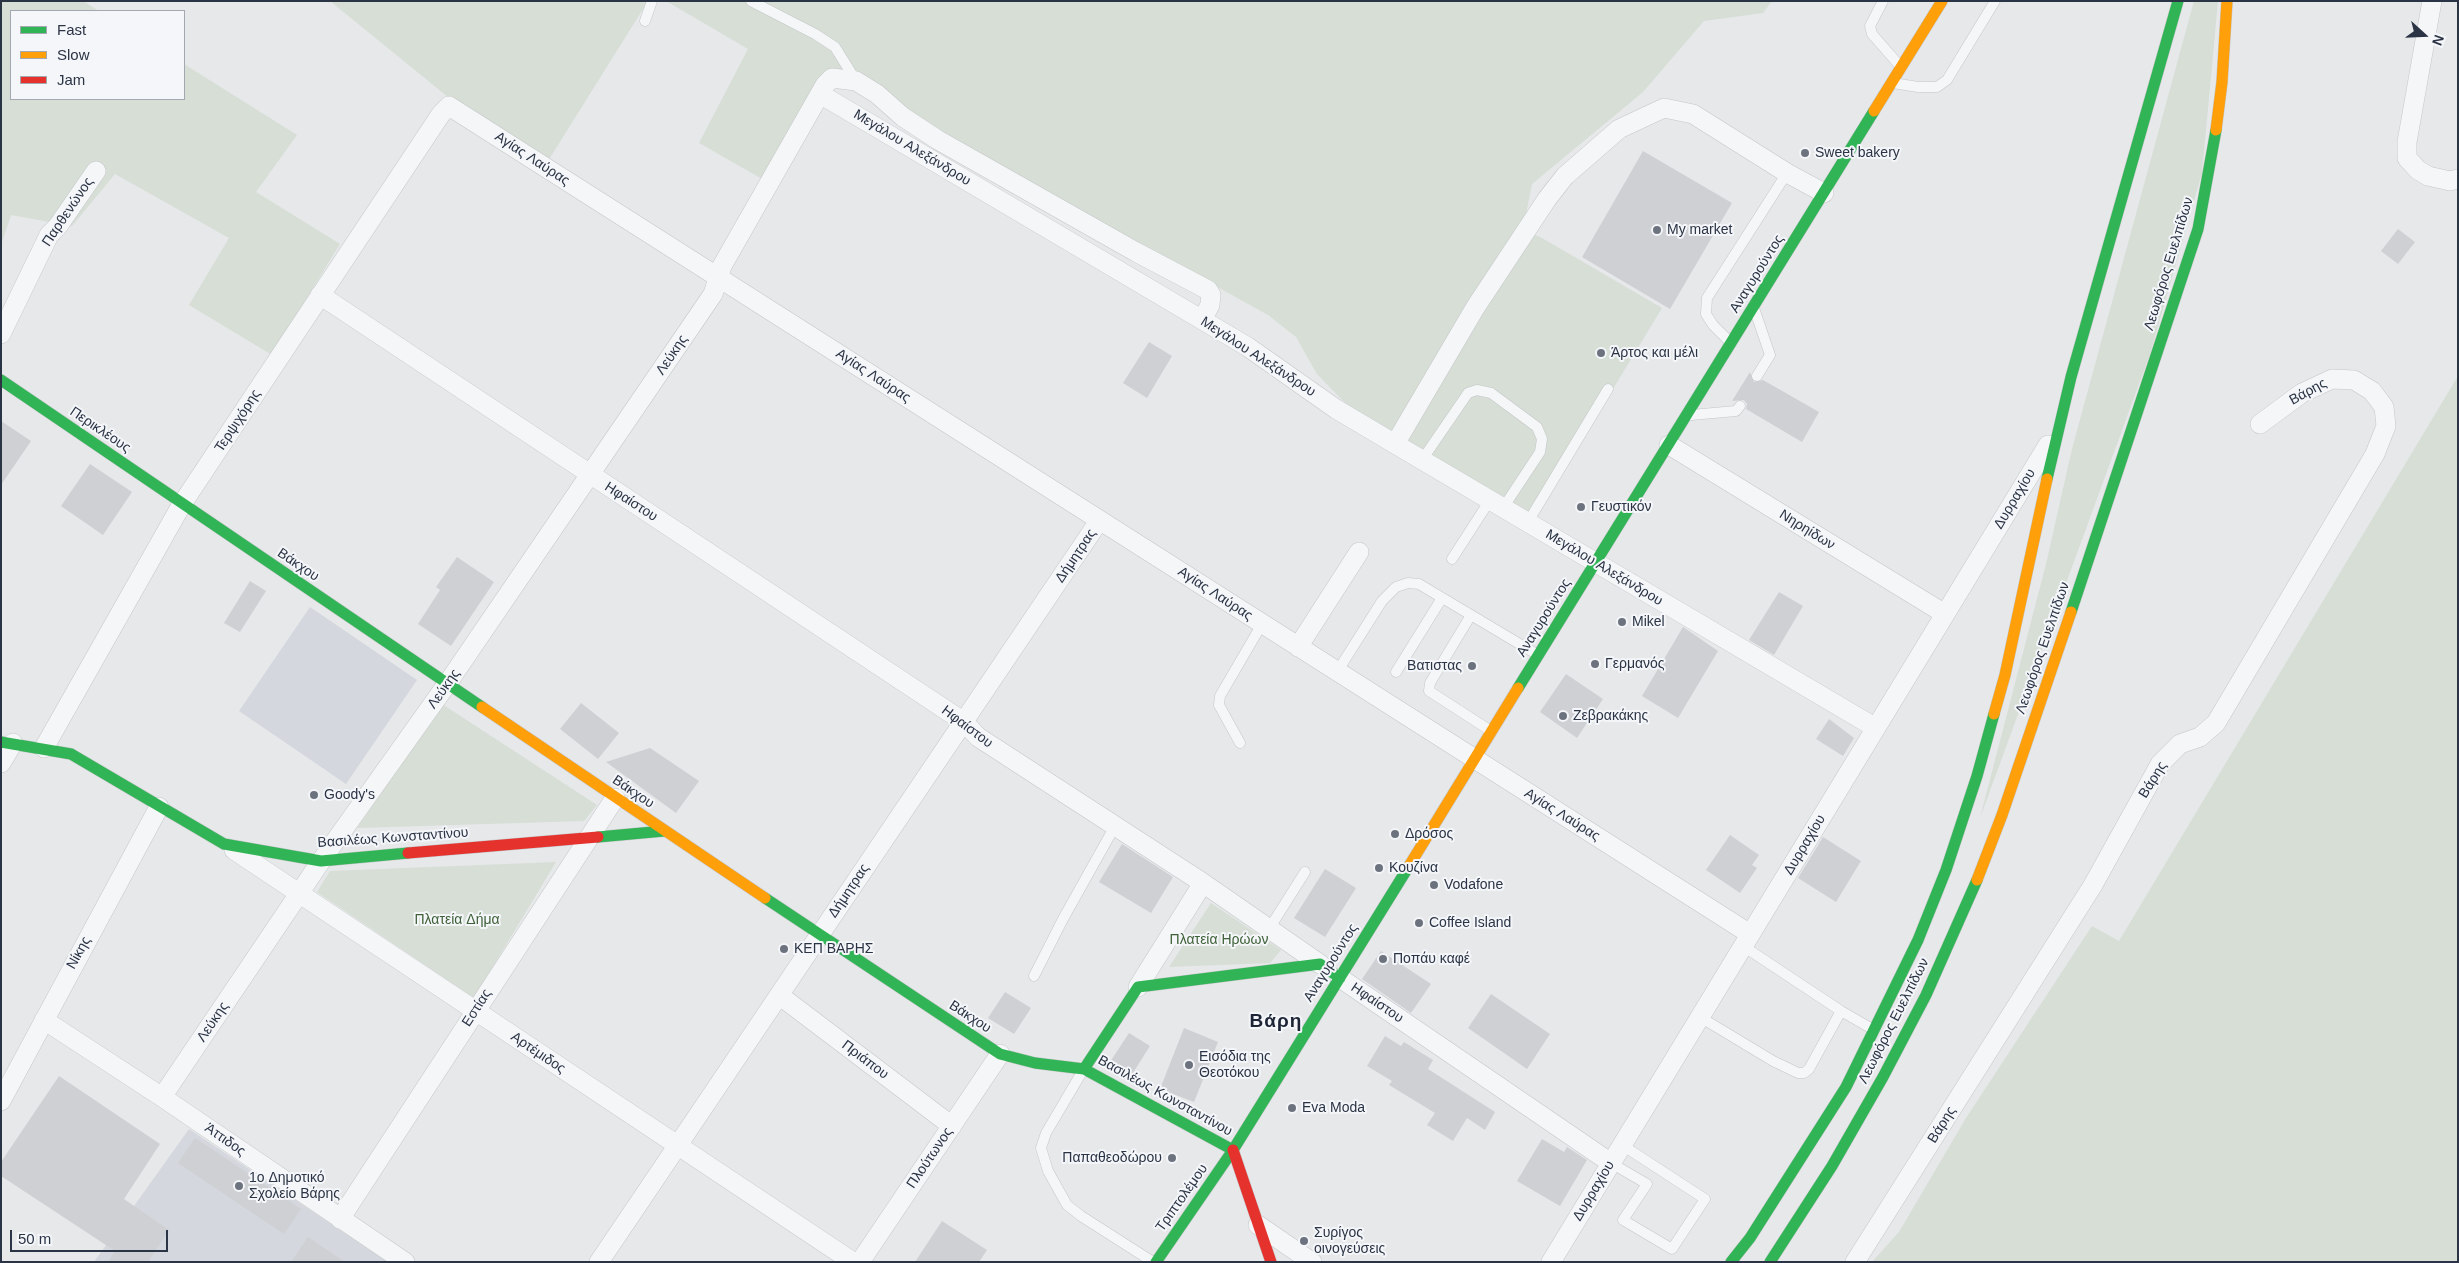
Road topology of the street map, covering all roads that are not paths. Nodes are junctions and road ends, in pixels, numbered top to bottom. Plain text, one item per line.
1 (652, 1) edge
2 (751, 1) edge
3 (1883, 1) edge
4 (1942, 1) edge
5 (1995, 1) edge
6 (2178, 1) edge
7 (2227, 1) edge
8 (2432, 1) edge
9 (645, 20) dead end
10 (1902, 67) junction
11 (856, 81) junction
12 (1892, 82) junction
13 (820, 94) junction
14 (449, 106) joint
15 (96, 171) dead end
16 (1787, 173) junction
17 (2458, 179) edge
18 (1824, 193) junction
19 (719, 278) junction
20 (320, 295) junction
21 (1754, 308) junction
22 (1202, 320) junction
23 (1, 334) edge
24 (1732, 344) junction
25 (1757, 376) dead end
26 (1, 380) edge
27 (1608, 389) dead end
28 (1740, 406) dead end
29 (1687, 415) junction
30 (2260, 424) dead end
31 (2058, 428) junction
32 (1395, 444) junction
33 (1669, 445) junction
34 (1422, 460) junction
35 (589, 475) junction
36 (182, 504) junction
37 (1496, 504) junction
38 (1099, 520) junction
39 (1528, 522) junction
40 (1359, 552) dead end
41 (1452, 559) dead end
42 (1596, 563) junction
43 (1442, 598) junction
44 (1945, 614) junction
45 (1471, 615) junction
46 (1262, 624) junction
47 (1298, 647) junction
48 (1539, 656) junction
49 (1337, 672) junction
50 (1396, 672) dead end
51 (448, 684) junction
52 (964, 722) junction
53 (1876, 728) junction
54 (1492, 731) junction
55 (7, 742) edge
56 (1240, 743) dead end
57 (44, 748) junction
58 (1474, 760) junction
59 (1, 763) edge
60 (615, 798) junction
61 (159, 807) junction
62 (1115, 826) junction
63 (664, 831) junction
64 (590, 837) junction
65 (224, 844) junction
66 (321, 861) junction
67 (1305, 872) dead end
68 (1203, 883) junction
69 (302, 893) junction
70 (1269, 929) junction
71 (819, 936) junction
72 (1747, 940) junction
73 (1320, 964) junction
74 (1034, 976) dead end
75 (1340, 978) junction
76 (1138, 987) junction
77 (779, 995) junction
78 (1841, 1010) junction
79 (475, 1011) junction
80 (1700, 1017) junction
81 (44, 1020) junction
82 (1875, 1030) junction
83 (1000, 1054) junction
84 (1084, 1069) junction
85 (162, 1097) junction
86 (1, 1101) edge
87 (952, 1126) junction
88 (1622, 1145) junction
89 (677, 1146) junction
90 (1233, 1150) junction
91 (1611, 1163) junction
92 (340, 1219) junction
93 (1258, 1225) junction
94 (405, 1262) edge
95 (599, 1262) edge
96 (853, 1262) edge
97 (860, 1262) edge
98 (1154, 1262) edge
99 (1271, 1262) edge
100 (1312, 1262) edge
101 (1551, 1262) edge
102 (1731, 1262) edge
103 (1770, 1262) edge
104 (1855, 1262) edge

1 - 9 lane
2 - 11 lane
3 - 10 lane
4 - 10 main road, Αναγυρούντος
5 - 12 lane
6 - 31 main road, Λεωφόρος Ευελπίδων
7 - 103 main road, Λεωφόρος Ευελπίδων
8 - 17 street
10 - 12 main road, Αναγυρούντος
11 - 13 street
11 - 22 street
12 - 18 main road, Αναγυρούντος
13 - 19 street
13 - 22 street, Μεγάλου Αλεξάνδρου
14 - 19 street, Αγίας Λαύρας
14 - 20 street, Τερψιχόρης
15 - 23 street, Παρθενώνος
16 - 18 street
16 - 24 lane
16 - 32 street
18 - 21 main road, Αναγυρούντος
19 - 35 street, Λεύκης
19 - 38 street, Αγίας Λαύρας
20 - 35 street, Ηφαίστου
20 - 36 street, Τερψιχόρης
21 - 24 main road, Αναγυρούντος
21 - 25 lane
22 - 32 street, Μεγάλου Αλεξάνδρου
24 - 29 main road, Αναγυρούντος
26 - 36 main road, Περικλέους
27 - 39 lane
28 - 29 lane
29 - 33 main road, Αναγυρούντος
30 - 104 street, Βάρης
31 - 44 street, Δυρραχίου
31 - 82 main road, Λεωφόρος Ευελπίδων
32 - 34 street, Μεγάλου Αλεξάνδρου
33 - 42 main road, Αναγυρούντος
33 - 44 street, Νηρηίδων
34 - 37 street, Μεγάλου Αλεξάνδρου
34 - 37 lane
35 - 51 street, Λεύκης
35 - 52 street, Ηφαίστου
36 - 51 main road, Βάκχου
36 - 57 street, Τερψιχόρης
37 - 39 street, Μεγάλου Αλεξάνδρου
37 - 41 lane
38 - 46 street, Αγίας Λαύρας
38 - 52 street, Δήμητρας
39 - 42 street, Μεγάλου Αλεξάνδρου
40 - 47 street
42 - 48 main road, Αναγυρούντος
42 - 53 street, Μεγάλου Αλεξάνδρου
43 - 45 lane
43 - 49 lane
43 - 50 lane
44 - 53 street, Δυρραχίου
45 - 48 lane
45 - 54 lane
46 - 47 street, Αγίας Λαύρας
46 - 56 lane
47 - 49 street, Αγίας Λαύρας
48 - 54 main road, Αναγυρούντος
49 - 58 street, Αγίας Λαύρας
51 - 60 main road, Βάκχου
51 - 66 street, Λεύκης
52 - 62 street, Ηφαίστου
52 - 71 street, Δήμητρας
53 - 72 street, Δυρραχίου
54 - 58 main road, Αναγυρούντος
55 - 57 main road, Βασιλέως Κωνσταντίνου
55 - 59 street
57 - 61 main road, Βασιλέως Κωνσταντίνου
58 - 72 street, Αγίας Λαύρας
58 - 75 main road, Αναγυρούντος
60 - 63 main road, Βάκχου
60 - 64 street, Εστίας
61 - 65 main road, Βασιλέως Κωνσταντίνου
61 - 81 street, Νίκης
62 - 68 street, Ηφαίστου
62 - 74 lane
63 - 64 main road, Βασιλέως Κωνσταντίνου
63 - 71 main road, Βάκχου
64 - 66 main road, Βασιλέως Κωνσταντίνου
64 - 79 street, Εστίας
65 - 66 main road, Βασιλέως Κωνσταντίνου
65 - 69 street, Αρτέμιδος
66 - 69 street, Λεύκης
67 - 70 lane
68 - 70 street, Ηφαίστου
68 - 76 street
69 - 79 street, Αρτέμιδος
69 - 85 street, Λεύκης
70 - 73 street, Ηφαίστου
71 - 77 street, Δήμητρας
71 - 83 main road, Βάκχου
72 - 78 lane
72 - 80 street, Δυρραχίου
73 - 75 main road, Ηφαίστου
73 - 76 main road
75 - 90 main road, Αναγυρούντος
75 - 91 street, Ηφαίστου
76 - 84 main road
77 - 87 street, Πριάπου
77 - 89 street, Δήμητρας
78 - 80 lane
78 - 82 lane
79 - 89 street, Αρτέμιδος
79 - 92 street, Εστίας
80 - 88 street, Δυρραχίου
81 - 85 street, Άττιδος
81 - 86 street, Νίκης
82 - 102 main road, Λεωφόρος Ευελπίδων
83 - 84 main road, Βάκχου
83 - 87 street, Πλούτωνος
84 - 90 main road, Βασιλέως Κωνσταντίνου
84 - 98 lane
85 - 92 street, Άττιδος
87 - 97 street, Πλούτωνος
88 - 91 street, Δυρραχίου
88 - 91 lane
89 - 95 street, Δήμητρας
89 - 96 street, Αρτέμιδος
90 - 93 main road
90 - 98 main road, Τριπτολέμου
91 - 101 street, Δυρραχίου
92 - 94 street, Άττιδος
93 - 99 main road
93 - 100 street

